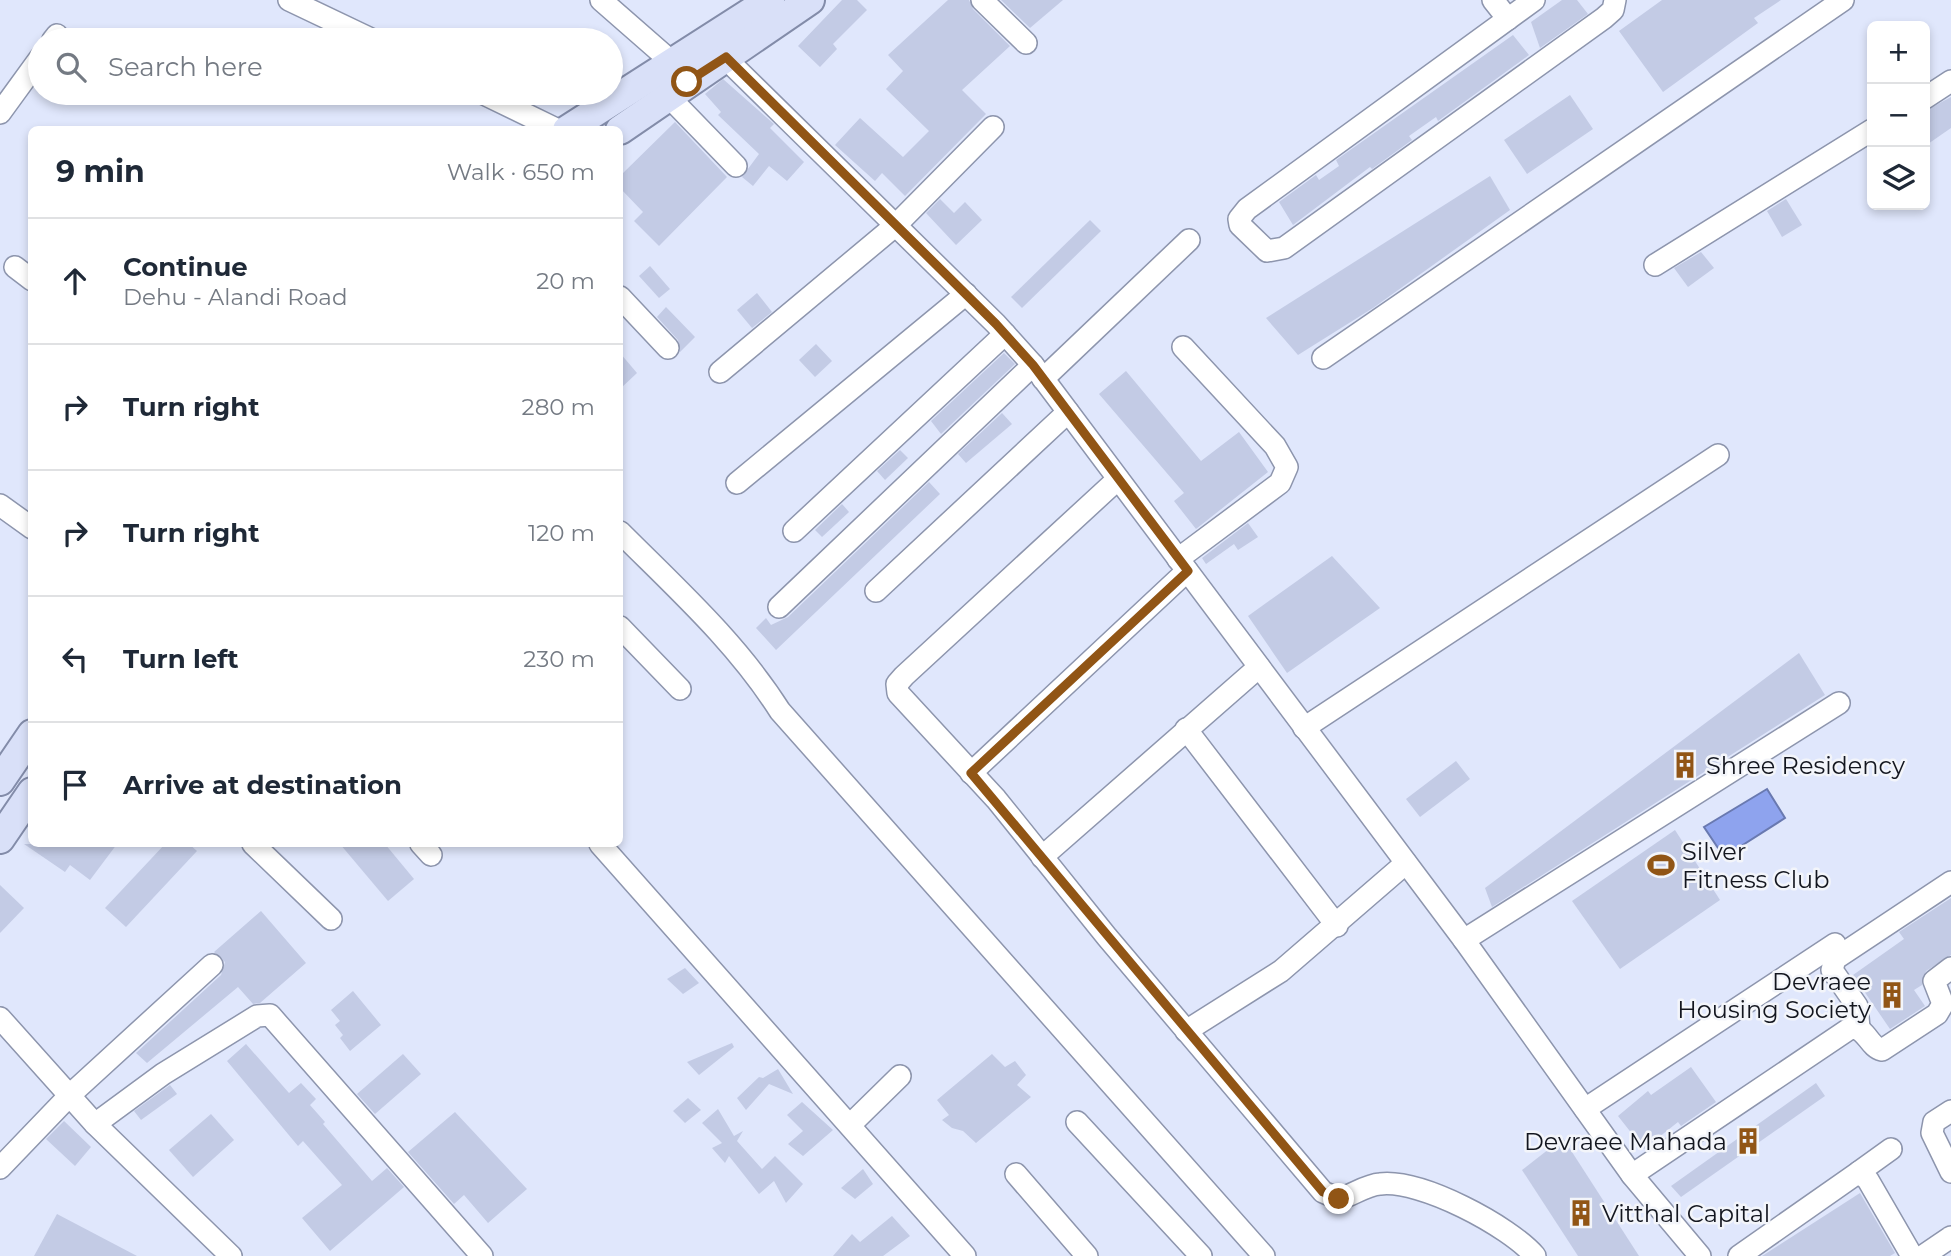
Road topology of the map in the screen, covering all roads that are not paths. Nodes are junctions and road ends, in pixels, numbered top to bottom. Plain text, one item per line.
1 (289, 0) edge
2 (770, 0) edge
3 (810, 0) edge
4 (982, 0) edge
5 (1493, 0) edge
6 (1534, 0) edge
7 (1843, 0) edge
8 (604, 1) edge
9 (1621, 1) edge
10 (1508, 19) junction
11 (348, 28) edge
12 (1026, 43) dead end
13 (717, 49) junction
14 (683, 71) junction
15 (28, 74) edge
16 (1951, 81) edge
17 (1930, 95) edge
18 (668, 96) junction
19 (623, 102) edge
20 (507, 105) edge
21 (617, 105) edge
22 (0, 113) edge
23 (550, 126) edge
24 (576, 126) edge
25 (993, 127) dead end
26 (623, 128) edge
27 (1867, 133) edge
28 (736, 166) dead end
29 (895, 225) junction
30 (1189, 240) dead end
31 (1655, 265) dead end
32 (15, 267) dead end
33 (28, 277) edge
34 (965, 294) junction
35 (623, 300) edge
36 (1005, 334) junction
37 (668, 348) dead end
38 (1183, 348) dead end
39 (1323, 358) dead end
40 (720, 372) dead end
41 (1038, 372) junction
42 (1068, 412) junction
43 (1718, 455) dead end
44 (1118, 479) junction
45 (737, 483) dead end
46 (0, 505) edge
47 (28, 525) edge
48 (794, 531) dead end
49 (623, 535) edge
50 (1183, 565) junction
51 (876, 592) dead end
52 (779, 607) dead end
53 (623, 630) edge
54 (1259, 667) junction
55 (680, 689) dead end
56 (1839, 703) dead end
57 (1304, 728) junction
58 (1186, 729) junction
59 (28, 740) edge
60 (971, 773) junction
61 (0, 781) edge
62 (28, 798) edge
63 (0, 839) edge
64 (256, 847) edge
65 (603, 847) edge
66 (1042, 857) junction
67 (1406, 863) junction
68 (1951, 882) edge
69 (331, 919) dead end
70 (1338, 926) junction
71 (1464, 940) junction
72 (1835, 944) dead end
73 (212, 965) dead end
74 (1951, 968) edge
75 (0, 1018) edge
76 (1859, 1028) junction
77 (1186, 1031) junction
78 (900, 1076) dead end
79 (71, 1094) junction
80 (1585, 1109) junction
81 (1951, 1111) edge
82 (1077, 1122) dead end
83 (95, 1124) junction
84 (850, 1125) junction
85 (1891, 1149) dead end
86 (0, 1168) edge
87 (1951, 1171) edge
88 (1859, 1172) junction
89 (1016, 1174) dead end
90 (1632, 1175) junction
91 (1951, 1237) edge
92 (231, 1256) edge
93 (482, 1256) edge
94 (965, 1256) edge
95 (1087, 1256) edge
96 (1201, 1256) edge
97 (1264, 1256) edge
98 (1535, 1256) edge
99 (1700, 1256) edge
100 (1739, 1256) edge
101 (1912, 1256) edge
102 (1923, 1256) edge

1 - 11 street
2 - 13 main road
3 - 13 main road
4 - 12 street
5 - 10 street
6 - 10 street
7 - 39 street
8 - 14 street
9 - 10 street
13 - 14 main road
13 - 29 street
14 - 18 main road
14 - 19 main road
15 - 22 street
16 - 17 street
18 - 26 main road
18 - 28 street
20 - 23 street
21 - 24 main road
25 - 29 street
27 - 31 street
29 - 34 street
29 - 40 street
30 - 41 street
32 - 33 street
34 - 36 street
34 - 45 street
35 - 37 street
36 - 41 street
36 - 48 street
38 - 50 street
41 - 42 street
41 - 52 street
42 - 44 street
42 - 51 street
43 - 57 street
44 - 50 street
44 - 60 street
46 - 47 street
49 - 97 street
50 - 54 street
50 - 60 street
53 - 55 street
54 - 57 street
54 - 58 street
56 - 71 street
57 - 67 street
58 - 66 street
58 - 70 street
59 - 61 main road
60 - 66 street
62 - 63 main road
64 - 69 street
65 - 84 street
66 - 77 street
67 - 70 street
67 - 71 street
68 - 76 street
70 - 77 street
71 - 80 street
72 - 80 street
73 - 79 street
74 - 76 street
75 - 79 street
76 - 90 street
77 - 98 street
78 - 84 street
79 - 83 street
79 - 86 street
80 - 90 street
81 - 87 street
82 - 96 street
83 - 92 street
83 - 93 street
84 - 94 street
85 - 88 street
88 - 100 street
88 - 101 street
89 - 95 street
90 - 99 street
91 - 102 street

